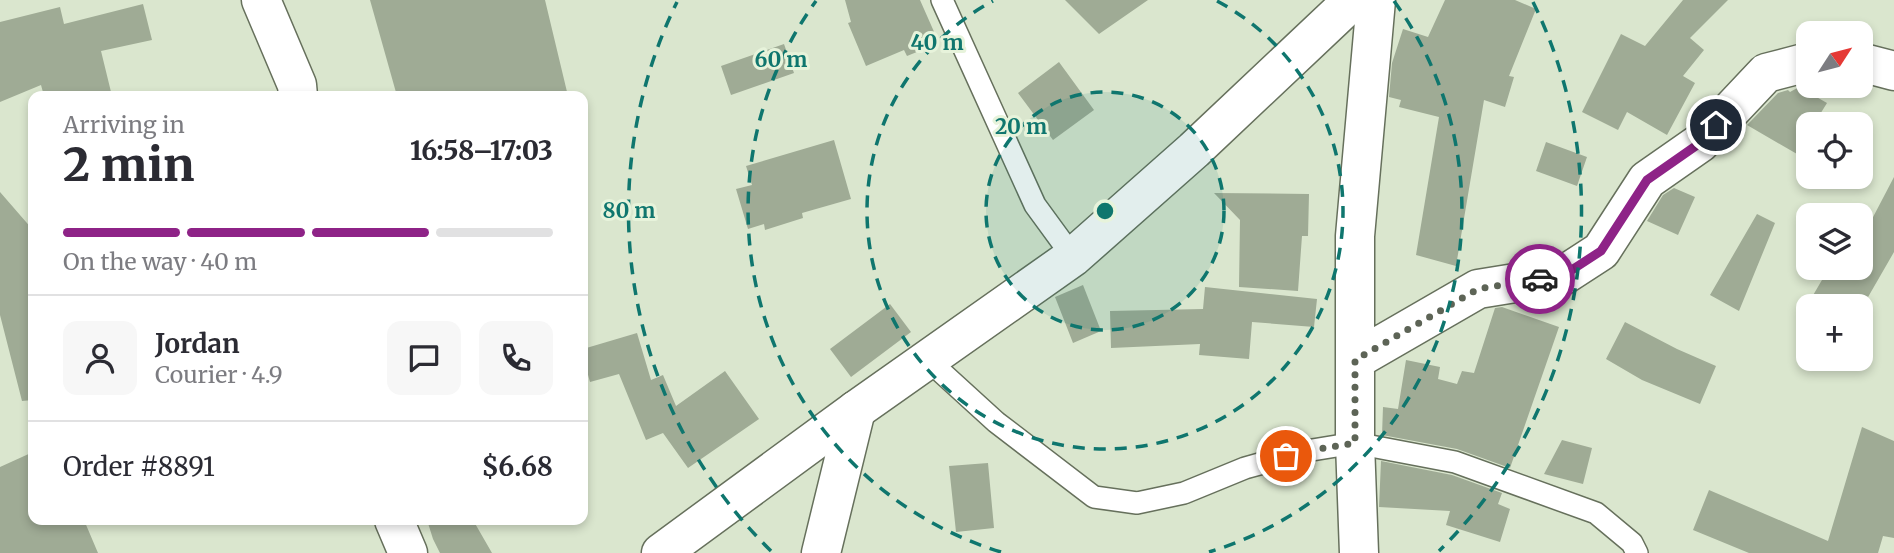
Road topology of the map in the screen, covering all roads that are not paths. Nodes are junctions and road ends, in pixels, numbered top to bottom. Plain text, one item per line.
1 (261, 0) edge
2 (942, 0) edge
3 (1353, 0) edge
4 (1376, 0) edge
5 (1796, 65) edge
6 (1873, 65) edge
7 (1894, 71) edge
8 (298, 91) edge
9 (1073, 257) junction
10 (928, 359) junction
11 (1355, 360) junction
12 (856, 410) junction
13 (1355, 443) junction
14 (396, 525) edge
15 (408, 553) edge
16 (661, 553) edge
17 (821, 553) edge
18 (1359, 553) edge
19 (1637, 553) edge

1 - 8 street
2 - 9 lane
3 - 9 street
4 - 11 street
5 - 11 street
6 - 7 street
9 - 10 street
10 - 12 street
10 - 13 lane
11 - 13 street
12 - 16 street
12 - 17 street
13 - 18 street
13 - 19 lane
14 - 15 street

